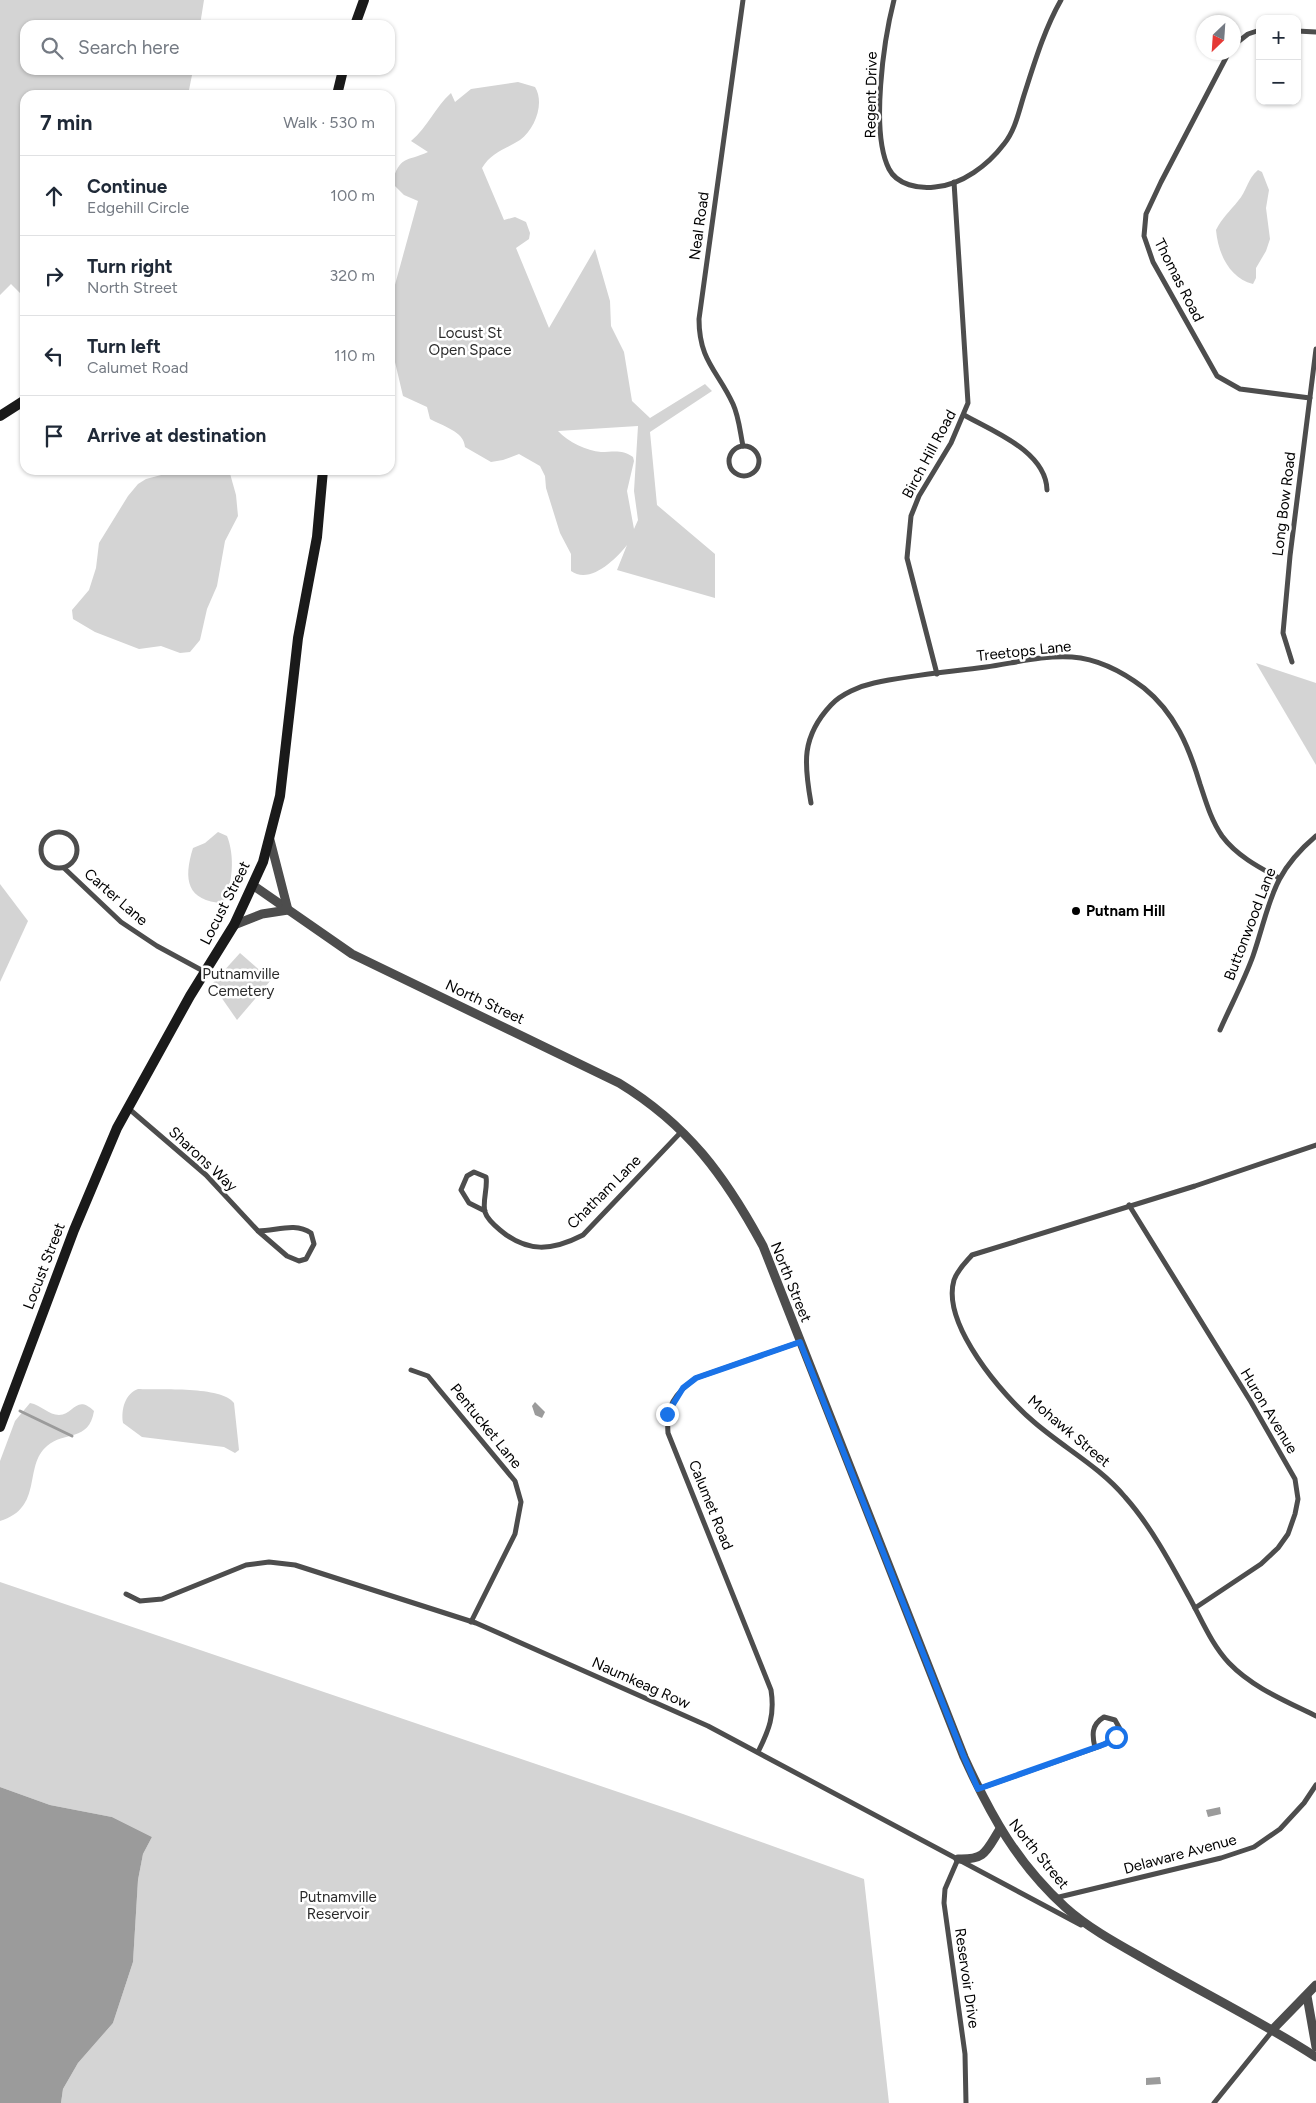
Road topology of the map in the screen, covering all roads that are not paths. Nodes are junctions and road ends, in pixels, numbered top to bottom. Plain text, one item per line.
1 (364, 0) edge
2 (744, 0) edge
3 (894, 0) edge
4 (1061, 0) edge
5 (357, 20) edge
6 (1256, 31) edge
7 (1301, 31) edge
8 (1316, 32) edge
9 (1241, 40) edge
10 (1225, 60) edge
11 (342, 75) edge
12 (338, 90) edge
13 (954, 182) junction
14 (1316, 349) edge
15 (1310, 398) junction
16 (20, 403) edge
17 (964, 415) junction
18 (0, 416) edge
19 (743, 446) junction
20 (323, 475) edge
21 (1047, 490) dead end
22 (1292, 662) dead end
23 (936, 674) junction
24 (811, 804) dead end
25 (1316, 836) edge
26 (270, 840) junction
27 (64, 868) junction
28 (1279, 878) junction
29 (254, 886) junction
30 (288, 910) junction
31 (234, 926) junction
32 (205, 972) junction
33 (1220, 1030) dead end
34 (128, 1107) junction
35 (682, 1131) junction
36 (1316, 1145) edge
37 (1130, 1205) junction
38 (484, 1211) junction
39 (258, 1231) junction
40 (800, 1342) junction
41 (411, 1370) dead end
42 (0, 1427) edge
43 (126, 1594) dead end
44 (1195, 1608) junction
45 (471, 1622) junction
46 (1316, 1716) edge
47 (1095, 1748) junction
48 (758, 1752) junction
49 (1316, 1785) edge
50 (978, 1789) junction
51 (1000, 1829) junction
52 (958, 1860) junction
53 (1055, 1898) junction
54 (1118, 1944) junction
55 (1316, 1986) edge
56 (1307, 1996) junction
57 (1273, 2029) junction
58 (1316, 2047) edge
59 (1316, 2057) edge
60 (966, 2103) edge
61 (1214, 2103) edge

1 - 5 main road
2 - 19 street, Neal Road
3 - 13 street, Regent Drive
4 - 13 street, Regent Drive
6 - 9 street
7 - 8 street
10 - 15 street, Thomas Road
11 - 12 main road
13 - 17 street, Birch Hill Road
14 - 15 street, Long Bow Road
15 - 22 street, Long Bow Road
16 - 18 main road
17 - 21 street
17 - 23 street, Birch Hill Road
19 - 19 street
20 - 26 main road, Locust Street
23 - 24 street, Treetops Lane
23 - 28 street, Treetops Lane
25 - 28 street, Buttonwood Lane
26 - 29 main road, Locust Street
26 - 30 street
27 - 27 street
27 - 32 street, Carter Lane
28 - 33 street, Buttonwood Lane
29 - 30 street, North Street
29 - 31 main road, Locust Street
30 - 31 street
30 - 35 street, North Street
31 - 32 main road, Locust Street
32 - 34 main road, Locust Street
34 - 39 street, Sharons Way
34 - 42 main road, Locust Street
35 - 38 street, Chatham Lane
35 - 40 street, North Street
36 - 37 street, Mohawk Street
37 - 44 street, Huron Avenue
37 - 44 street, Mohawk Street
38 - 38 street, Chatham Lane
39 - 39 street, Sharons Way
40 - 48 street, Calumet Road
40 - 50 street, North Street
41 - 45 street, Pentucket Lane
43 - 45 street, Naumkeag Row
44 - 46 street, Mohawk Street
45 - 48 street, Naumkeag Row
47 - 47 street
47 - 50 street
48 - 52 street, Naumkeag Row
49 - 53 street, Delaware Avenue
50 - 51 street, North Street
51 - 52 street
51 - 53 street, North Street
52 - 54 street, Naumkeag Row
52 - 60 street, Reservoir Drive
53 - 54 street, North Street
54 - 57 street, North Street
55 - 56 street
56 - 57 street
56 - 58 street
57 - 59 street, North Street
57 - 61 street

